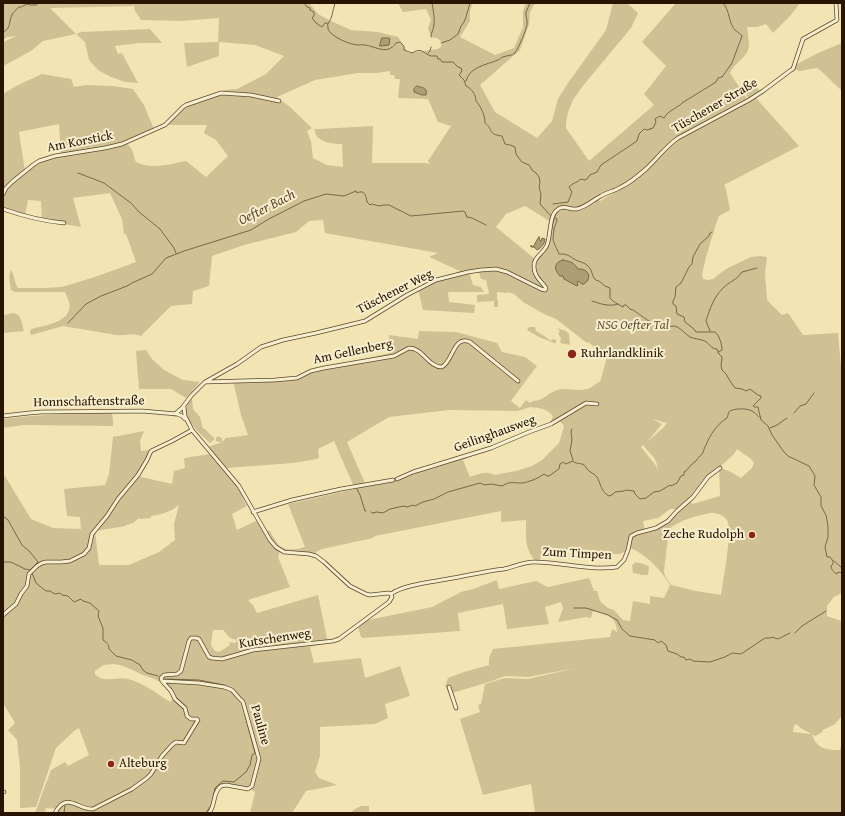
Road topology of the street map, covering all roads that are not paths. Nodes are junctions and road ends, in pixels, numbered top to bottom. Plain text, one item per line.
1 (836, 3) edge
2 (279, 101) dead end
3 (3, 194) edge
4 (3, 209) edge
5 (554, 213) joint
6 (64, 223) dead end
7 (518, 381) dead end
8 (205, 382) junction
9 (597, 404) dead end
10 (184, 405) junction
11 (175, 414) junction
12 (182, 414) junction
13 (3, 416) edge
14 (192, 430) junction
15 (720, 468) dead end
16 (253, 512) junction
17 (391, 594) junction
18 (3, 615) edge
19 (162, 681) junction
20 (449, 687) dead end
21 (456, 708) dead end
22 (55, 813) edge
23 (209, 813) edge

1 - 5 street, Tüschener Straße
2 - 3 street, Am Korstick
4 - 6 street
5 - 8 street, Tüschener Weg
7 - 8 street, Am Gellenberg
8 - 10 street, Tüschener Weg
9 - 16 street, Geilinghausweg
10 - 11 street, Tüschener Weg
10 - 12 street
11 - 12 street, Honnschaftenstraße
11 - 13 street, Honnschaftenstraße
12 - 14 street
14 - 16 street
14 - 18 street
15 - 17 street, Zum Timpen
16 - 17 street
17 - 19 street, Kutschenweg
19 - 22 street
19 - 23 street, Pauline
20 - 21 street

